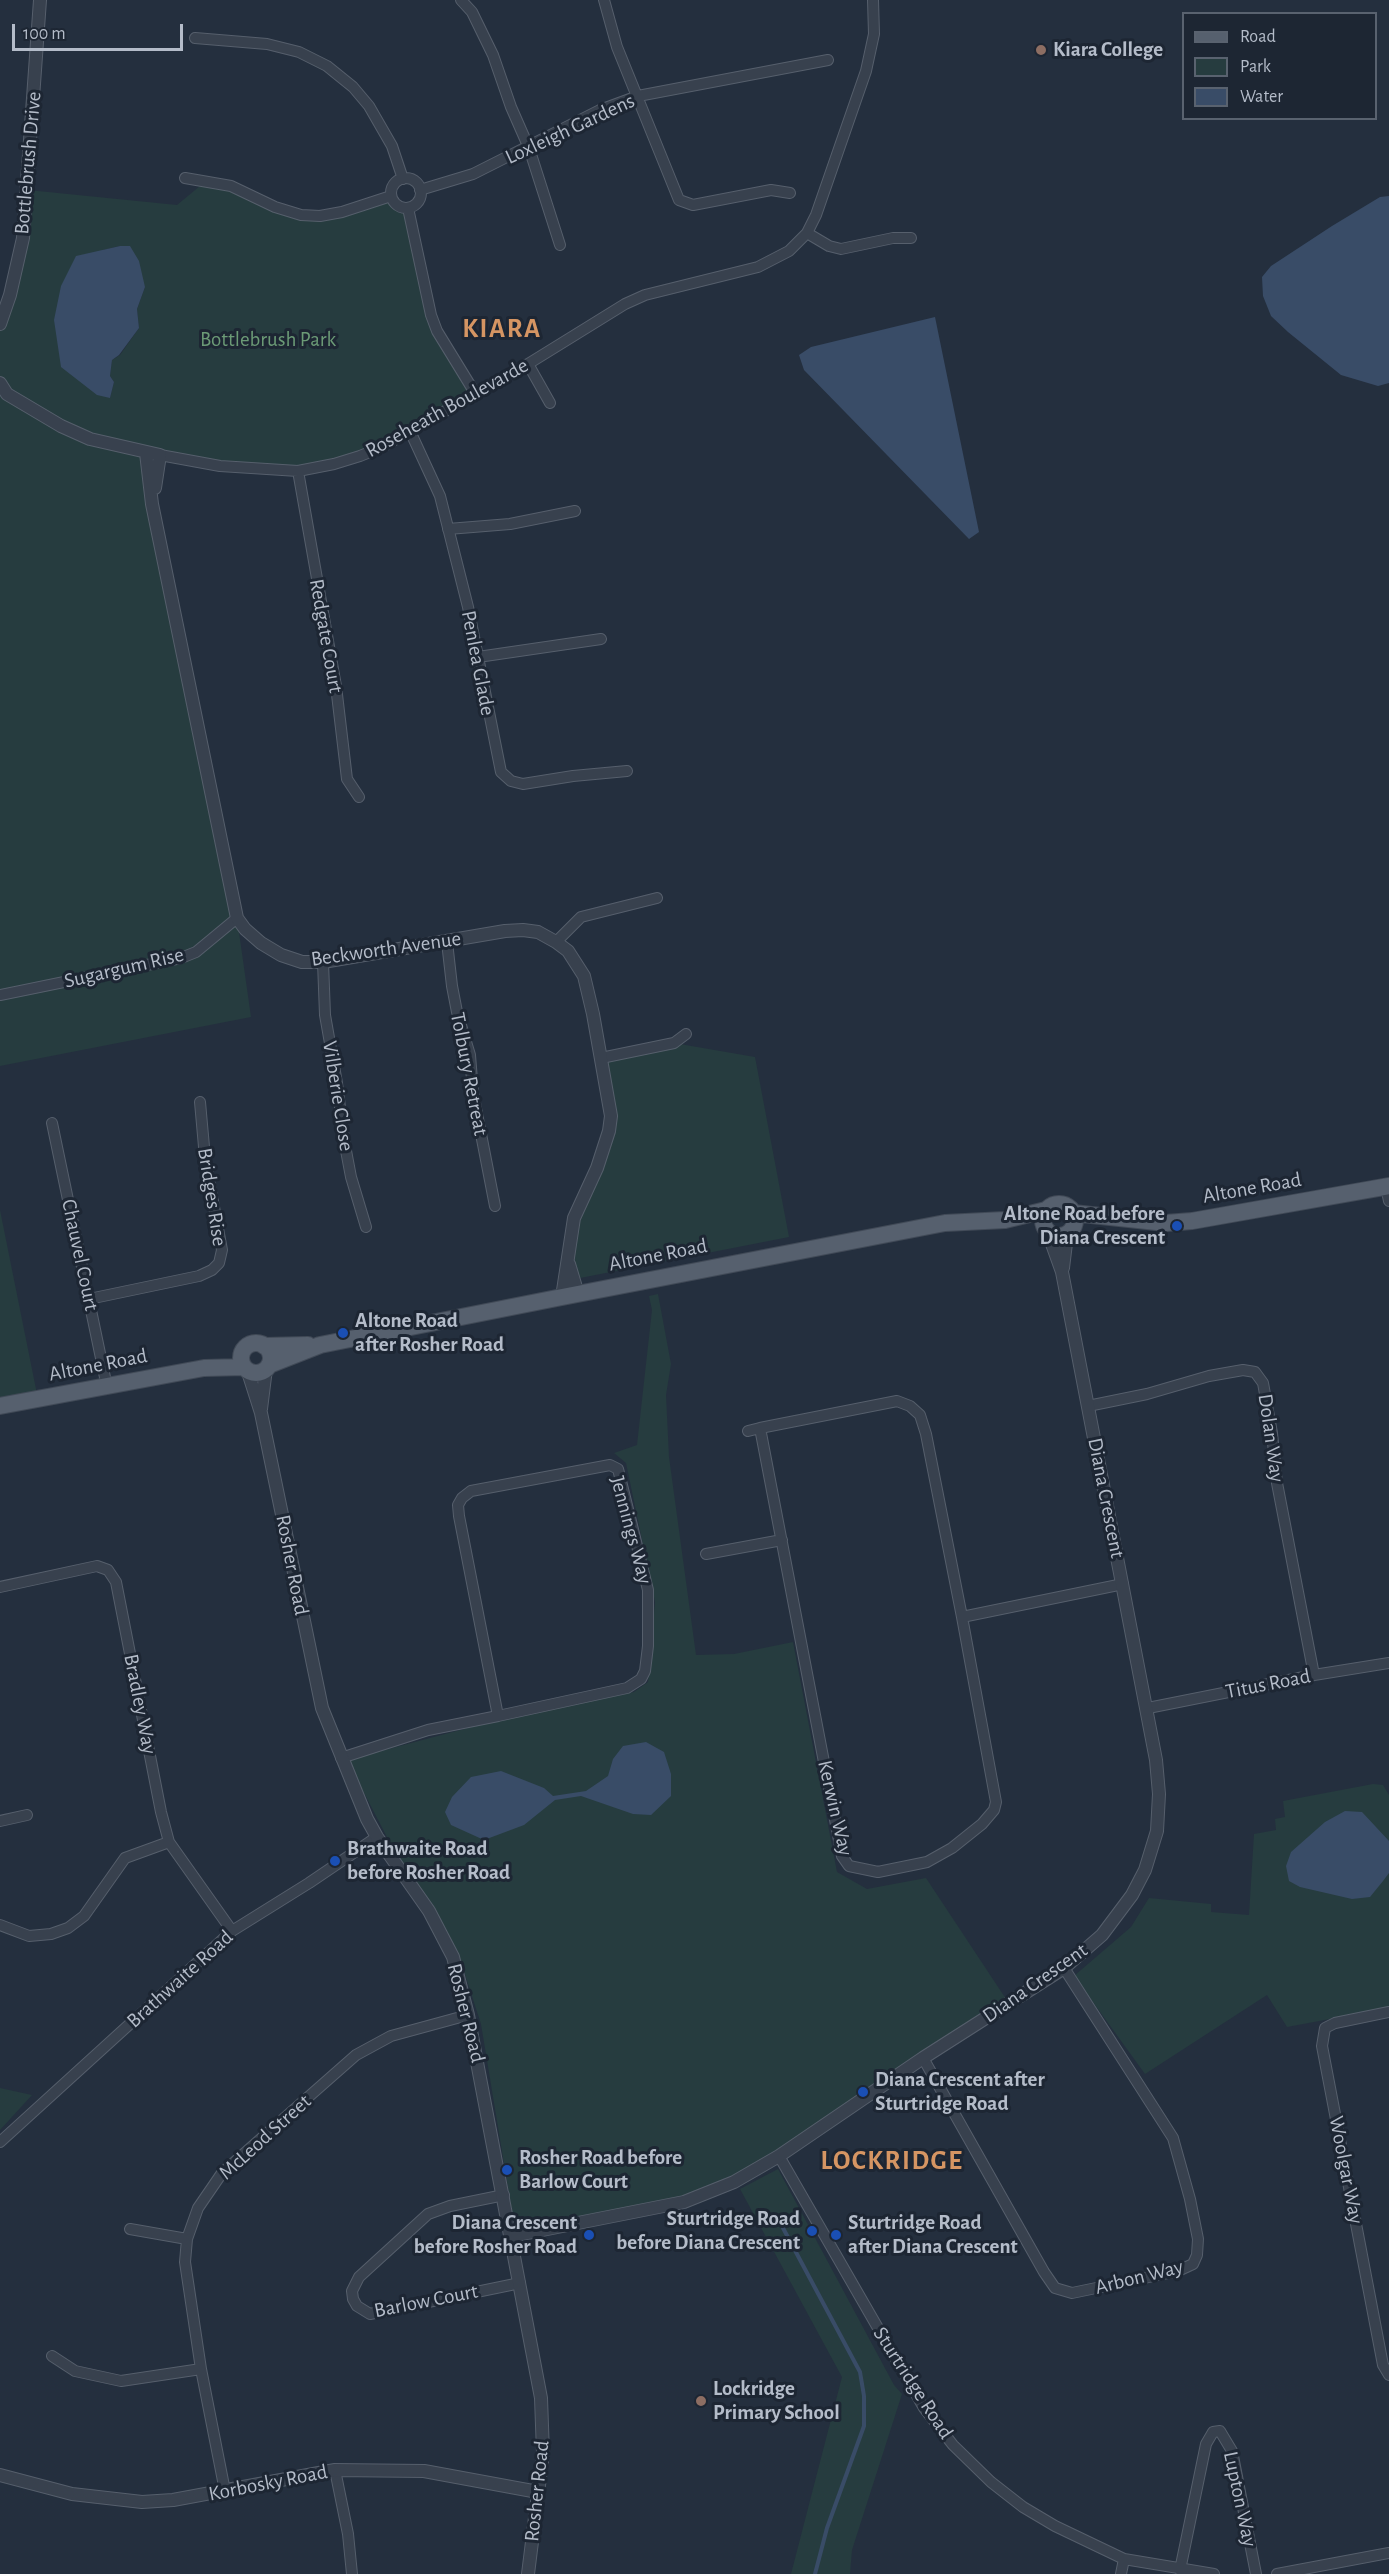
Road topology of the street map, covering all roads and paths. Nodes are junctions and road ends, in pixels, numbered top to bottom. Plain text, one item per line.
1 (40, 0) edge
2 (461, 0) edge
3 (604, 0) edge
4 (873, 0) edge
5 (195, 38) dead end
6 (828, 60) dead end
7 (638, 96) junction
8 (529, 147) junction
9 (185, 178) dead end
10 (403, 179) junction
11 (420, 190) junction
12 (790, 193) dead end
13 (391, 196) junction
14 (408, 208) junction
15 (807, 233) junction
16 (911, 238) dead end
17 (560, 245) dead end
18 (0, 324) edge
19 (528, 364) junction
20 (2, 390) edge
21 (475, 393) junction
22 (550, 404) dead end
23 (410, 431) junction
24 (146, 453) junction
25 (160, 455) junction
26 (298, 471) junction
27 (152, 504) junction
28 (575, 511) dead end
29 (448, 529) junction
30 (601, 639) dead end
31 (478, 657) junction
32 (627, 771) dead end
33 (359, 797) dead end
34 (657, 898) dead end
35 (237, 918) junction
36 (447, 942) junction
37 (556, 942) junction
38 (323, 962) junction
39 (0, 995) edge
40 (686, 1034) dead end
41 (601, 1058) junction
42 (200, 1102) dead end
43 (52, 1123) dead end
44 (1388, 1191) edge
45 (495, 1206) dead end
46 (1046, 1210) junction
47 (1005, 1220) junction
48 (1071, 1225) junction
49 (366, 1227) dead end
50 (1047, 1232) junction
51 (1062, 1272) junction
52 (570, 1295) junction
53 (89, 1299) junction
54 (320, 1345) junction
55 (264, 1346) junction
56 (244, 1349) junction
57 (268, 1367) junction
58 (204, 1368) junction
59 (246, 1368) junction
60 (106, 1387) junction
61 (0, 1406) edge
62 (1088, 1406) junction
63 (261, 1413) junction
64 (760, 1428) junction
65 (748, 1431) dead end
66 (782, 1540) junction
67 (706, 1554) dead end
68 (1124, 1584) junction
69 (0, 1587) edge
70 (962, 1617) junction
71 (1389, 1663) edge
72 (1314, 1675) junction
73 (1148, 1708) junction
74 (498, 1716) junction
75 (340, 1758) junction
76 (27, 1815) dead end
77 (0, 1821) edge
78 (377, 1838) junction
79 (169, 1842) junction
80 (1, 1929) edge
81 (232, 1931) junction
82 (1064, 1968) junction
83 (1389, 2012) edge
84 (468, 2015) junction
85 (923, 2058) junction
86 (0, 2142) edge
87 (779, 2156) junction
88 (504, 2195) junction
89 (130, 2229) dead end
90 (512, 2236) junction
91 (187, 2239) junction
92 (520, 2283) junction
93 (52, 2356) dead end
94 (201, 2369) junction
95 (1389, 2375) edge
96 (334, 2470) junction
97 (0, 2475) edge
98 (225, 2491) junction
99 (538, 2492) junction
100 (1389, 2553) edge
101 (1124, 2559) junction
102 (1180, 2570) junction
103 (352, 2574) edge
104 (528, 2574) edge
105 (1121, 2574) edge
106 (1214, 2574) edge
107 (1256, 2574) edge
108 (1277, 2574) edge

1 - 18 street, Bottlebrush Drive
2 - 8 street
3 - 7 street
4 - 15 street, Roseheath Boulevarde
5 - 10 street
6 - 7 street, Loxleigh Gardens
7 - 8 street, Loxleigh Gardens
7 - 12 street
8 - 11 street, Loxleigh Gardens
8 - 17 street
9 - 13 street
10 - 11 street
10 - 13 street
11 - 14 street
13 - 14 street
14 - 21 street
15 - 16 street
15 - 19 street, Roseheath Boulevarde
19 - 21 street, Roseheath Boulevarde
19 - 22 street
20 - 24 street, Roseheath Boulevarde
21 - 23 street, Roseheath Boulevarde
23 - 26 street, Roseheath Boulevarde
23 - 29 street, Penlea Glade
24 - 25 street, Roseheath Boulevarde
24 - 27 street
25 - 26 street, Roseheath Boulevarde
25 - 27 street
26 - 33 street, Redgate Court
27 - 35 street
28 - 29 street
29 - 31 street, Penlea Glade
30 - 31 street
31 - 32 street, Penlea Glade
34 - 37 street
35 - 38 street, Beckworth Avenue
35 - 39 street, Sugargum Rise
36 - 37 street, Beckworth Avenue
36 - 38 street, Beckworth Avenue
36 - 45 street, Tolbury Retreat
37 - 41 street, Beckworth Avenue
38 - 49 street, Vilberie Close
40 - 41 street
41 - 52 street, Beckworth Avenue
42 - 53 street, Bridges Rise
43 - 53 street, Chauvel Court
44 - 48 main road, Altone Road
46 - 47 main road, Altone Road
46 - 48 main road
46 - 50 main road
47 - 50 main road, Altone Road
47 - 52 main road, Altone Road
48 - 50 main road
48 - 51 street, Diana Crescent
50 - 51 street, Diana Crescent
51 - 62 street, Diana Crescent
52 - 54 main road, Altone Road
53 - 60 street, Chauvel Court
54 - 55 main road, Altone Road
54 - 57 main road, Altone Road
55 - 56 main road
55 - 57 main road
56 - 58 main road, Altone Road
56 - 59 main road
57 - 59 main road
57 - 63 street, Rosher Road
58 - 59 main road, Altone Road
58 - 60 main road, Altone Road
59 - 63 street, Rosher Road
60 - 61 main road, Altone Road
62 - 68 street, Diana Crescent
62 - 72 street, Dolan Way
63 - 75 street, Rosher Road
64 - 65 street, Kerwin Way
64 - 66 street, Kerwin Way
64 - 70 street, Kerwin Way
66 - 67 street
66 - 70 street, Kerwin Way
68 - 70 street
68 - 73 street, Diana Crescent
69 - 79 street, Bradley Way
71 - 72 street, Titus Road
72 - 73 street, Titus Road
73 - 82 street, Diana Crescent
74 - 74 street, Jennings Way
74 - 75 street, Jennings Way
75 - 78 street, Rosher Road
76 - 77 street
78 - 81 street, Brathwaite Road
78 - 84 street, Rosher Road
79 - 80 street
79 - 81 street, Bradley Way
81 - 86 street, Brathwaite Road
82 - 85 street, Diana Crescent
82 - 85 street, Arbon Way
83 - 95 street, Woolgar Way
84 - 88 street, Rosher Road
84 - 91 street, McLeod Street
85 - 87 street, Diana Crescent
87 - 90 street, Diana Crescent
87 - 101 street, Sturtridge Road
88 - 90 street, Rosher Road
88 - 92 street, Barlow Court
89 - 91 street
90 - 92 street, Rosher Road
91 - 94 street, McLeod Street
92 - 99 street, Rosher Road
93 - 94 street
94 - 98 street, McLeod Street
96 - 98 street, Korbosky Road
96 - 99 street, Korbosky Road
96 - 103 street
97 - 98 street, Korbosky Road
99 - 104 street, Rosher Road
100 - 108 street
101 - 102 street, Sturtridge Road
101 - 105 street
102 - 106 street, Sturtridge Road
102 - 107 street, Lupton Way

